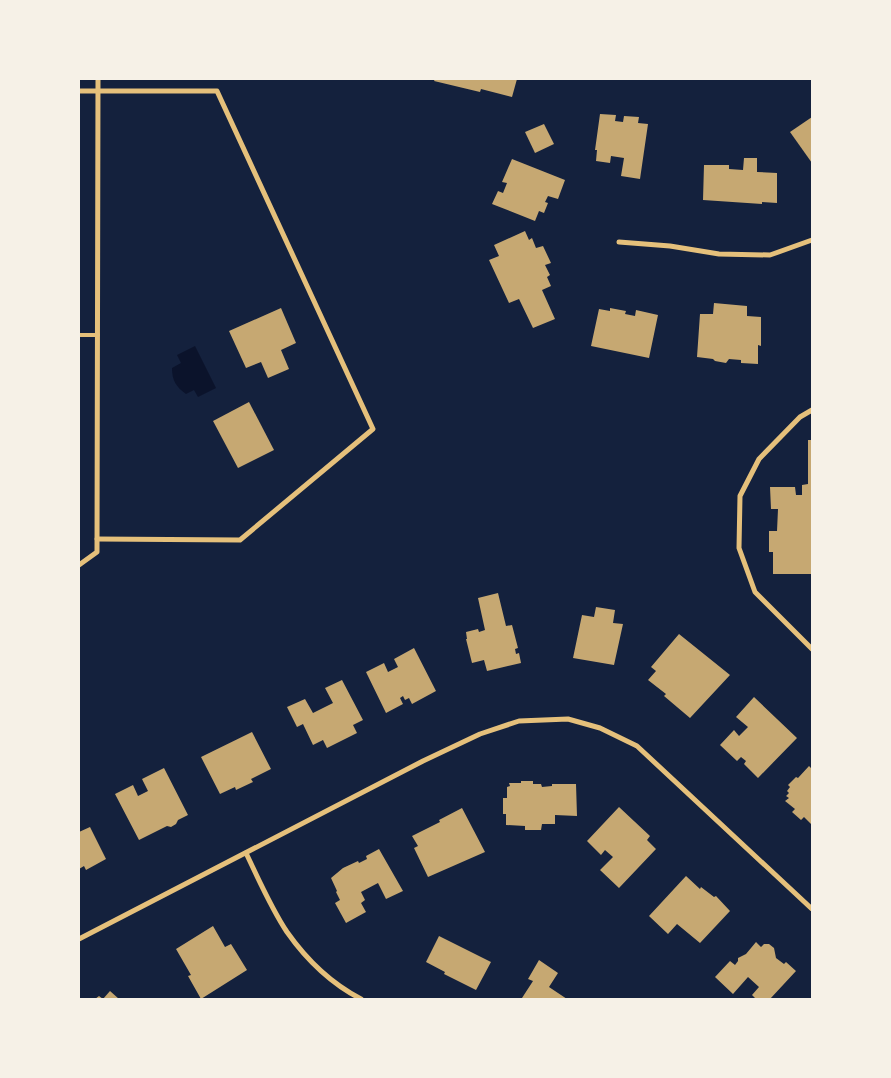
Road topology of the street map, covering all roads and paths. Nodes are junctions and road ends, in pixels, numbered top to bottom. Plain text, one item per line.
1 (98, 79) edge
2 (79, 91) edge
3 (98, 91) junction
4 (812, 240) edge
5 (619, 242) dead end
6 (79, 335) edge
7 (98, 335) junction
8 (812, 410) edge
9 (97, 539) junction
10 (79, 565) edge
11 (812, 648) edge
12 (246, 854) junction
13 (812, 909) edge
14 (79, 939) edge
15 (361, 999) edge

1 - 3 street
2 - 3 street
3 - 7 street
3 - 9 street
4 - 5 street
6 - 7 lane
7 - 9 street
8 - 11 street
9 - 10 street
12 - 13 street
12 - 14 street
12 - 15 street

